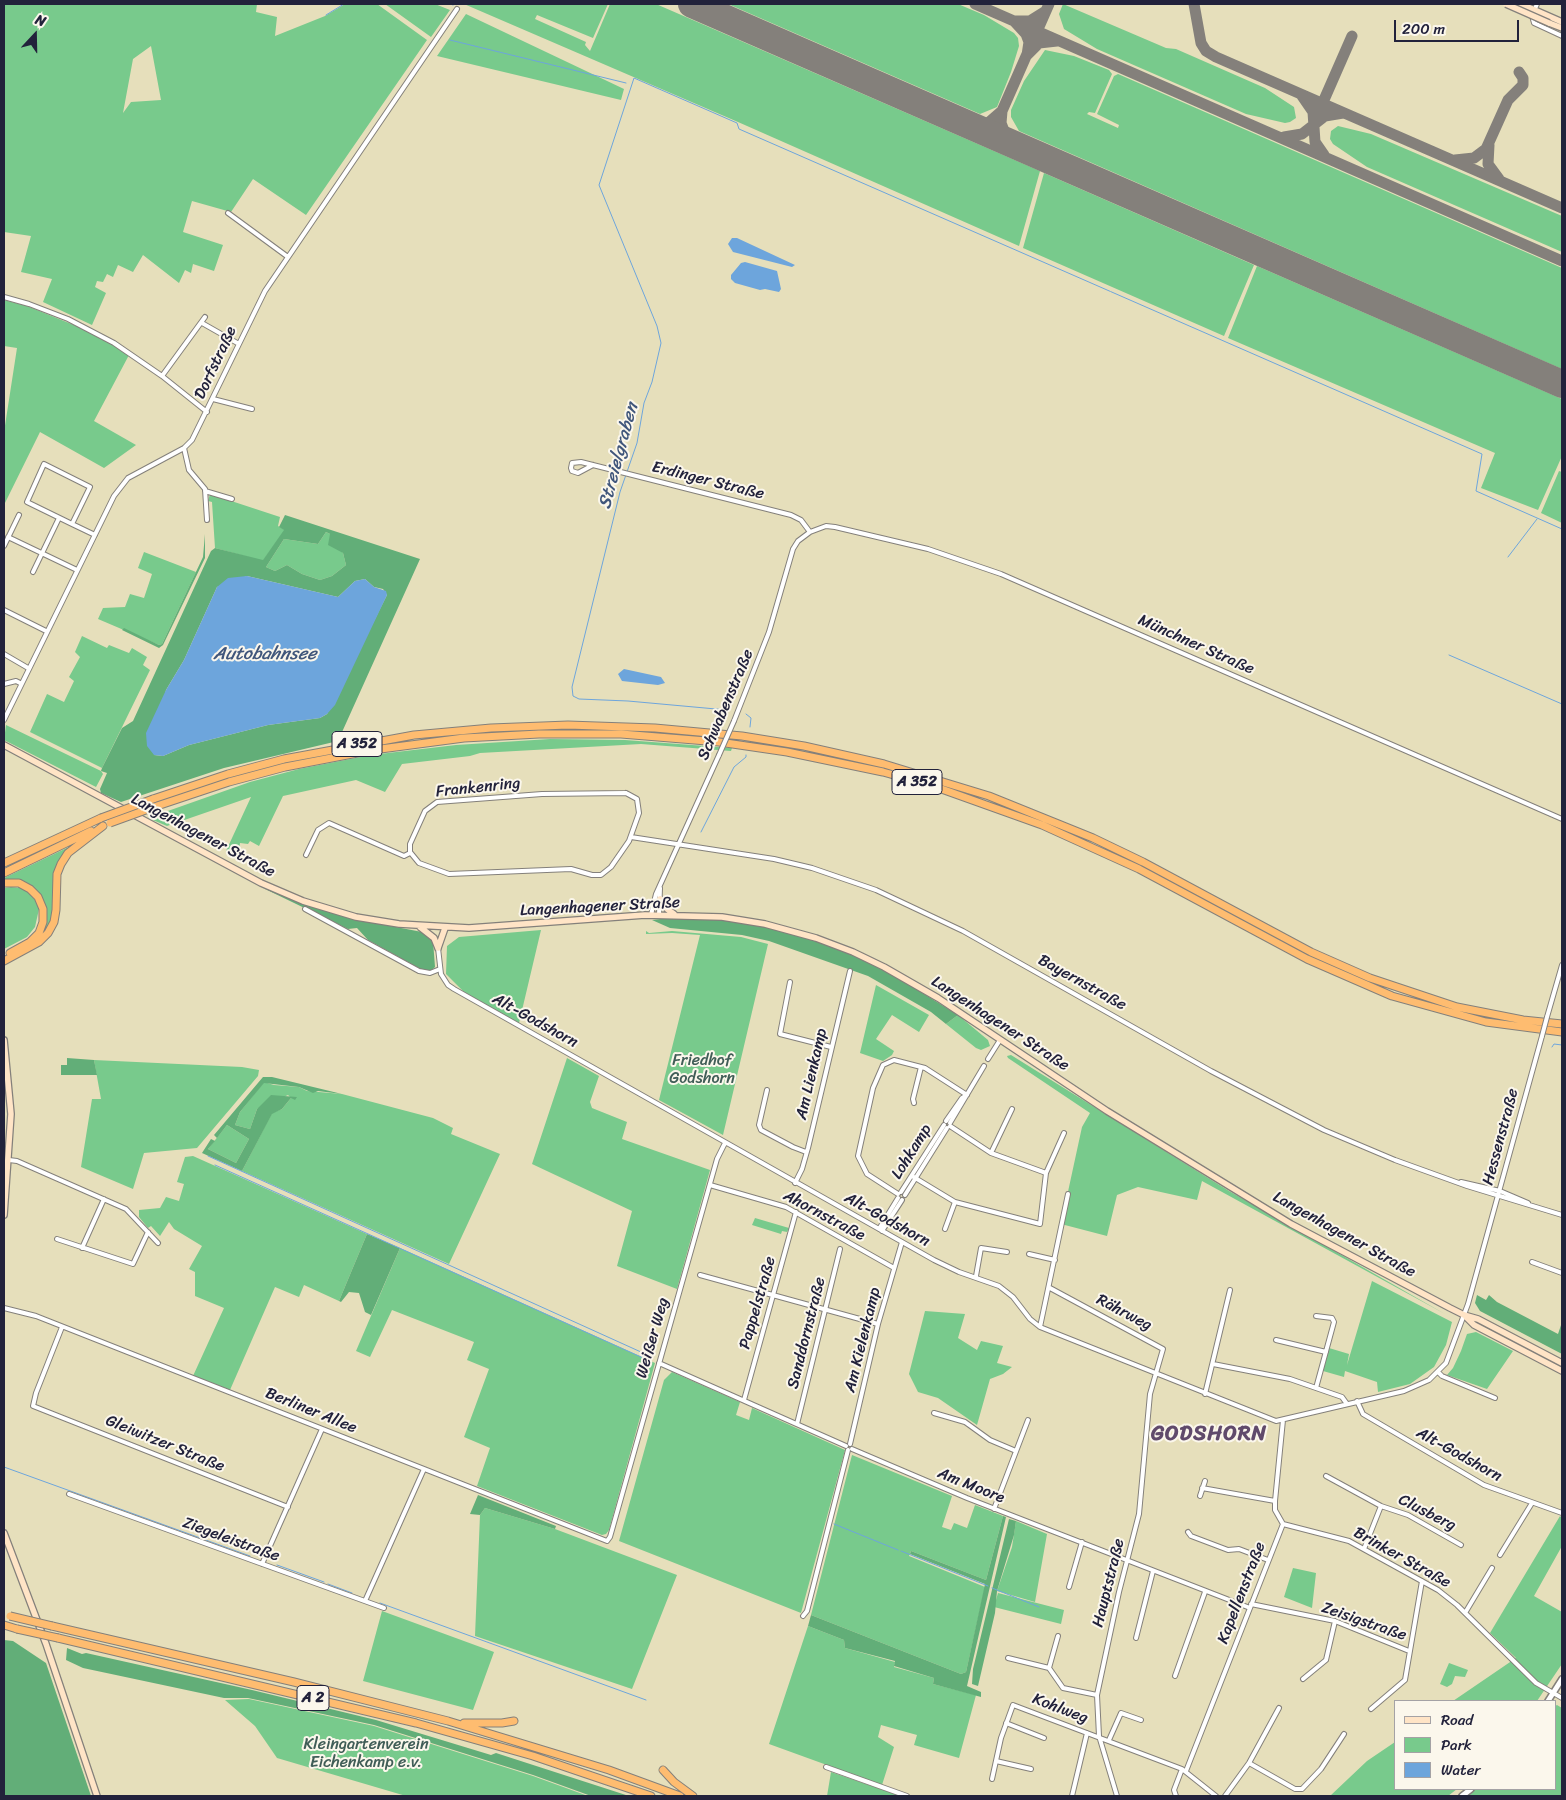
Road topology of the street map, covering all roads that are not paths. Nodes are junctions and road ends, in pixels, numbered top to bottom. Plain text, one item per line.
1 (1506, 4) edge
2 (1521, 4) edge
3 (1536, 7) edge
4 (457, 9) dead end
5 (1562, 22) edge
6 (1562, 28) edge
7 (1562, 36) edge
8 (228, 213) dead end
9 (288, 257) junction
10 (4, 297) edge
11 (205, 317) dead end
12 (202, 323) junction
13 (239, 344) junction
14 (162, 376) junction
15 (213, 399) junction
16 (252, 409) dead end
17 (207, 412) junction
18 (184, 448) junction
19 (593, 465) junction
20 (205, 491) junction
21 (232, 499) dead end
22 (19, 515) dead end
23 (59, 518) junction
24 (207, 520) dead end
25 (72, 524) junction
26 (810, 532) junction
27 (95, 535) junction
28 (8, 537) junction
29 (4, 546) edge
30 (41, 552) junction
31 (77, 570) junction
32 (33, 572) dead end
33 (4, 610) edge
34 (46, 631) junction
35 (4, 654) edge
36 (28, 668) junction
37 (20, 683) junction
38 (4, 684) edge
39 (4, 720) edge
40 (4, 744) edge
41 (153, 803) junction
42 (1562, 819) edge
43 (106, 825) junction
44 (631, 837) junction
45 (680, 844) junction
46 (410, 853) junction
47 (306, 855) dead end
48 (4, 863) edge
49 (4, 873) edge
50 (4, 883) edge
51 (660, 888) junction
52 (660, 898) junction
53 (305, 909) dead end
54 (651, 915) junction
55 (658, 915) junction
56 (676, 915) junction
57 (418, 926) junction
58 (436, 928) junction
59 (445, 928) junction
60 (437, 946) junction
61 (4, 956) edge
62 (4, 961) edge
63 (1562, 965) edge
64 (440, 969) junction
65 (850, 970) dead end
66 (790, 982) dead end
67 (1562, 1024) edge
68 (1562, 1032) edge
69 (4, 1040) edge
70 (1000, 1040) junction
71 (830, 1047) junction
72 (4, 1056) edge
73 (988, 1059) dead end
74 (984, 1066) dead end
75 (921, 1067) junction
76 (767, 1090) dead end
77 (967, 1095) junction
78 (914, 1103) dead end
79 (1012, 1109) dead end
80 (947, 1125) junction
81 (1064, 1133) dead end
82 (725, 1143) junction
83 (806, 1152) junction
84 (991, 1153) junction
85 (9, 1160) junction
86 (1046, 1173) junction
87 (914, 1177) junction
88 (1459, 1182) junction
89 (795, 1183) junction
90 (710, 1185) junction
91 (1500, 1191) junction
92 (1068, 1194) dead end
93 (901, 1196) junction
94 (1498, 1197) junction
95 (104, 1199) junction
96 (955, 1202) junction
97 (1539, 1208) junction
98 (796, 1212) junction
99 (4, 1215) edge
100 (1562, 1215) edge
101 (880, 1230) junction
102 (945, 1230) dead end
103 (148, 1232) junction
104 (57, 1240) dead end
105 (902, 1242) junction
106 (158, 1243) dead end
107 (82, 1248) junction
108 (840, 1249) dead end
109 (1007, 1252) dead end
110 (1029, 1254) dead end
111 (1055, 1260) junction
112 (1532, 1262) dead end
113 (894, 1268) junction
114 (1562, 1273) edge
115 (700, 1275) dead end
116 (976, 1276) junction
117 (1050, 1288) junction
118 (1230, 1290) dead end
119 (773, 1295) junction
120 (4, 1308) edge
121 (826, 1310) junction
122 (1464, 1315) junction
123 (1316, 1316) dead end
124 (878, 1324) junction
125 (62, 1326) junction
126 (1040, 1327) junction
127 (1276, 1340) dead end
128 (1326, 1352) junction
129 (659, 1363) junction
130 (1562, 1363) edge
131 (1213, 1364) junction
132 (1562, 1371) edge
133 (1438, 1372) junction
134 (1156, 1374) junction
135 (1316, 1388) junction
136 (1205, 1394) junction
137 (1495, 1398) dead end
138 (744, 1400) junction
139 (1357, 1401) junction
140 (1347, 1404) junction
141 (934, 1414) dead end
142 (1028, 1420) dead end
143 (1283, 1420) junction
144 (797, 1424) junction
145 (322, 1429) junction
146 (849, 1447) junction
147 (1016, 1451) junction
148 (424, 1469) junction
149 (1326, 1476) dead end
150 (1204, 1482) dead end
151 (1202, 1488) junction
152 (69, 1494) dead end
153 (1200, 1496) dead end
154 (1275, 1501) junction
155 (1532, 1503) junction
156 (1381, 1506) junction
157 (288, 1507) junction
158 (994, 1508) junction
159 (1562, 1513) edge
160 (1283, 1524) junction
161 (1188, 1532) dead end
162 (4, 1533) edge
163 (608, 1540) joint
164 (1082, 1542) junction
165 (1461, 1545) dead end
166 (1364, 1549) junction
167 (1500, 1555) dead end
168 (1127, 1560) junction
169 (1268, 1560) junction
170 (262, 1564) junction
171 (1492, 1568) dead end
172 (1153, 1571) junction
173 (1422, 1581) junction
174 (1069, 1588) dead end
175 (1205, 1592) junction
176 (365, 1601) junction
177 (1250, 1606) junction
178 (384, 1608) dead end
179 (1465, 1613) junction
180 (7, 1615) edge
181 (803, 1616) dead end
182 (1334, 1621) junction
183 (4, 1625) edge
184 (1058, 1636) dead end
185 (1136, 1638) dead end
186 (1409, 1651) junction
187 (1008, 1658) dead end
188 (1049, 1668) junction
189 (1175, 1676) dead end
190 (1303, 1679) dead end
191 (1562, 1679) edge
192 (1553, 1694) junction
193 (1096, 1695) junction
194 (1562, 1698) edge
195 (1549, 1700) edge
196 (1279, 1708) dead end
197 (1370, 1709) dead end
198 (1141, 1720) dead end
199 (448, 1721) junction
200 (514, 1721) dead end
201 (1006, 1723) junction
202 (1087, 1733) junction
203 (1344, 1734) dead end
204 (1099, 1736) junction
205 (1044, 1738) dead end
206 (1109, 1740) junction
207 (996, 1761) junction
208 (1249, 1763) junction
209 (826, 1767) dead end
210 (1031, 1769) dead end
211 (663, 1770) dead end
212 (1184, 1770) junction
213 (992, 1779) dead end
214 (97, 1796) edge
215 (651, 1796) edge
216 (680, 1796) edge
217 (692, 1796) edge
218 (907, 1796) edge
219 (1072, 1796) edge
220 (1117, 1796) edge
221 (1176, 1796) edge
222 (1216, 1796) edge
223 (1225, 1796) edge

1 - 6 main road, bridge
2 - 3 main road
3 - 5 main road
3 - 7 street
4 - 9 street, Dorfstraße
8 - 9 street
9 - 13 street, Dorfstraße
10 - 14 street
11 - 12 street
12 - 13 street
12 - 14 street
13 - 15 street, Dorfstraße
14 - 17 street
15 - 16 street
15 - 17 street, Dorfstraße
17 - 18 street, Dorfstraße
18 - 20 street
18 - 27 street, Dorfstraße
19 - 19 street, Erdinger Straße
19 - 26 street, Erdinger Straße
20 - 21 street
20 - 24 street
22 - 28 street
23 - 25 street
23 - 25 street
23 - 30 street
25 - 27 street
26 - 42 street, Münchner Straße
26 - 45 street, Schwabenstraße, bridge
27 - 31 street, Dorfstraße
28 - 29 street
28 - 30 street
30 - 31 street
30 - 32 street
31 - 34 street, Dorfstraße
33 - 34 street
34 - 36 street, Dorfstraße
35 - 36 street
36 - 37 street, Dorfstraße
37 - 38 street
37 - 39 street, Dorfstraße
40 - 57 main road, Langenhagener Straße
41 - 43 highway, A 352, bridge
41 - 48 highway, A 352, bridge
41 - 67 highway, A 352
41 - 68 highway, A 352
43 - 49 highway, A 352
43 - 62 highway
44 - 45 street
44 - 46 street, Frankenring
44 - 46 street, Frankenring
45 - 51 street, Schwabenstraße
45 - 88 street, Bayernstraße
46 - 47 street
50 - 61 highway
51 - 52 street, Schwabenstraße
51 - 54 street, Schwabenstraße
52 - 55 street, Schwabenstraße
52 - 56 main road
53 - 64 street
54 - 55 main road, Langenhagener Straße
54 - 59 main road, Langenhagener Straße
55 - 56 main road, Langenhagener Straße
56 - 70 main road, Langenhagener Straße
57 - 58 main road, Langenhagener Straße
57 - 60 main road
58 - 59 main road, Langenhagener Straße
58 - 60 main road
59 - 60 main road
60 - 64 street, Alt-Godshorn
63 - 91 street, Hessenstraße, bridge
64 - 82 street, Alt-Godshorn
65 - 71 street, Am Lienkamp
66 - 71 street
69 - 72 main road
70 - 73 street
70 - 122 main road, Langenhagener Straße
71 - 83 street, Am Lienkamp
72 - 85 main road
74 - 77 street, Lohkamp
75 - 77 street
75 - 78 street
75 - 93 street
76 - 83 street
77 - 80 street, Lohkamp
79 - 84 street
80 - 84 street
80 - 87 street, Lohkamp
81 - 86 street
82 - 89 street, Alt-Godshorn
82 - 90 street, Weißer Weg
83 - 89 street, Am Lienkamp
84 - 86 street
85 - 95 street
85 - 99 main road
86 - 96 street
87 - 93 street, Lohkamp
87 - 96 street
88 - 91 street, Bayernstraße
88 - 94 street, Bayernstraße
89 - 101 street, Alt-Godshorn
90 - 98 street, Ahornstraße
90 - 129 street, Weißer Weg
91 - 94 street, Hessenstraße
91 - 97 street, Bayernstraße
92 - 111 street
93 - 101 street, Lohkamp
94 - 97 street, Bayernstraße
94 - 122 street, Hessenstraße
95 - 103 street
95 - 107 street
96 - 102 street
97 - 100 street
98 - 113 street, Ahornstraße
98 - 119 street, Pappelstraße
101 - 105 street, Alt-Godshorn
103 - 106 street
103 - 107 street
104 - 107 street
105 - 113 street, Am Kielenkamp
105 - 116 street, Alt-Godshorn
108 - 121 street, Sanddornstraße
109 - 116 street
110 - 111 street
111 - 117 street
112 - 114 street
113 - 124 street, Am Kielenkamp
115 - 119 street
116 - 126 street, Alt-Godshorn
117 - 126 street
117 - 134 street, Rährweg
118 - 131 street
119 - 121 street
119 - 138 street, Pappelstraße
120 - 125 street, Berliner Allee
121 - 124 street
121 - 144 street, Sanddornstraße
122 - 130 main road, Langenhagener Straße
122 - 132 main road, Langenhagener Straße
122 - 133 street, Hessenstraße
123 - 128 street
124 - 146 street, Am Kielenkamp
125 - 145 street, Berliner Allee
125 - 157 street, Gleiwitzer Straße
126 - 134 street, Alt-Godshorn
127 - 128 street
128 - 135 street
129 - 138 street, Am Moore
129 - 163 street, Weißer Weg
131 - 135 street
131 - 136 street
133 - 137 street
133 - 139 street, Alt-Godshorn
134 - 136 street, Alt-Godshorn
134 - 168 street, Hauptstraße
135 - 140 street
136 - 143 street, Alt-Godshorn
138 - 144 street, Am Moore
139 - 140 street, Alt-Godshorn
139 - 155 street, Alt-Godshorn
140 - 143 street, Alt-Godshorn
141 - 147 street
142 - 147 street
143 - 154 street
144 - 146 street, Am Moore
145 - 148 street, Berliner Allee
145 - 157 street
146 - 158 street, Am Moore
146 - 181 street, Am Kielenkamp
147 - 158 street
148 - 163 street, Berliner Allee
148 - 176 street
149 - 156 street, Clusberg
150 - 151 street
151 - 153 street
151 - 154 street
152 - 170 street, Ziegeleistraße
154 - 160 street
155 - 159 street, Alt-Godshorn
155 - 167 street
156 - 165 street, Clusberg
156 - 166 street, Clusberg
157 - 170 street
158 - 164 street, Am Moore
160 - 166 street, Brinker Straße
160 - 169 street, Kapellenstraße
161 - 169 street
162 - 214 main road
164 - 168 street, Am Moore
164 - 174 street
166 - 173 street, Brinker Straße
168 - 172 street, Am Moore
168 - 193 street, Hauptstraße
169 - 177 street, Kapellenstraße
170 - 176 street, Ziegeleistraße
171 - 179 street
172 - 175 street, Am Moore
172 - 185 street
173 - 179 street, Brinker Straße
173 - 186 street
175 - 177 street, Am Moore
175 - 189 street
176 - 178 street, Ziegeleistraße
177 - 182 street, Zeisigstraße
177 - 212 street, Kapellenstraße
179 - 192 street, Brinker Straße
180 - 199 highway, A 2, bridge
182 - 186 street, Zeisigstraße
182 - 190 street
183 - 215 highway, A 2, bridge
184 - 188 street
186 - 197 street
187 - 188 street
188 - 193 street
191 - 192 street
192 - 194 street, Brinker Straße
192 - 195 street
193 - 204 street, Hauptstraße
196 - 208 street
198 - 206 street
199 - 200 highway
199 - 216 highway, A 2
201 - 202 street, Kohlweg
201 - 205 street
201 - 207 street
202 - 204 street, Kohlweg
202 - 219 street
203 - 208 street
204 - 206 street, Kohlweg
204 - 220 street, Hauptstraße
206 - 212 street, Kohlweg
207 - 210 street
207 - 213 street
208 - 223 street
209 - 218 street
211 - 217 highway
212 - 221 street, Kapellenstraße
212 - 222 street, Kohlweg

